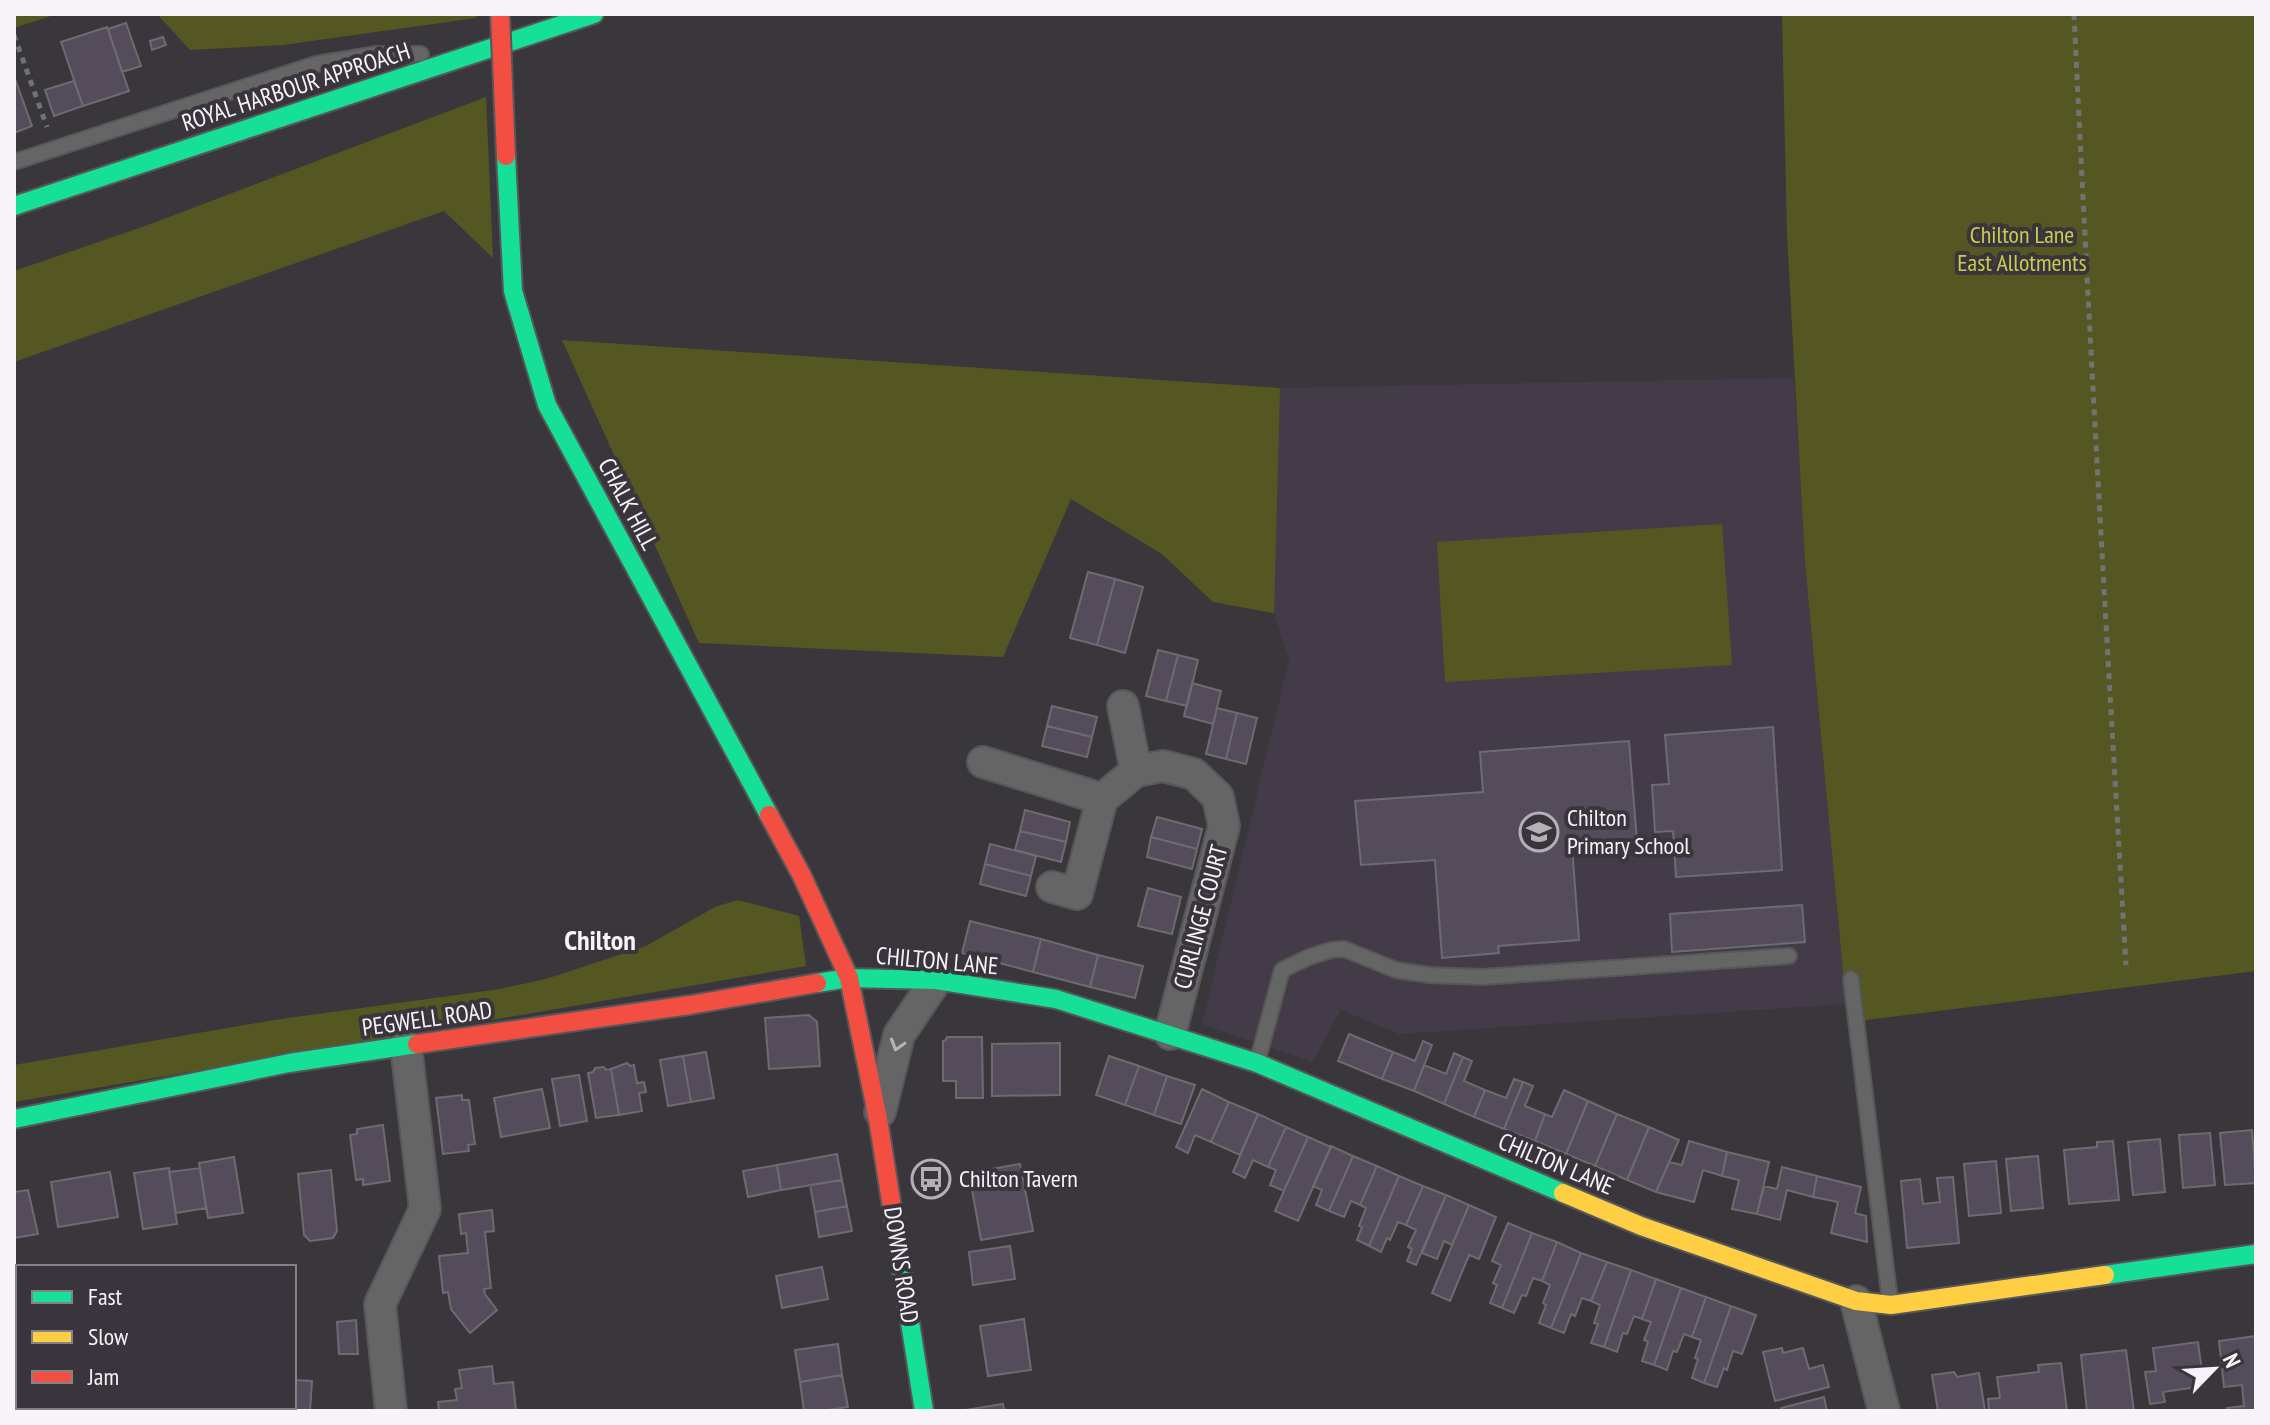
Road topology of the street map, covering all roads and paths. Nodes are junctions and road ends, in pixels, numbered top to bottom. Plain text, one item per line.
1 (500, 14) edge
2 (594, 14) edge
3 (2074, 14) edge
4 (14, 35) edge
5 (469, 54) junction
6 (47, 128) dead end
7 (14, 162) edge
8 (14, 206) edge
9 (1123, 706) dead end
10 (983, 762) dead end
11 (1136, 771) junction
12 (1102, 799) junction
13 (1052, 887) dead end
14 (1789, 956) dead end
15 (2126, 965) dead end
16 (849, 978) junction
17 (1851, 979) dead end
18 (936, 980) junction
19 (1170, 1034) junction
20 (406, 1046) junction
21 (1257, 1063) junction
22 (14, 1119) edge
23 (878, 1119) junction
24 (2256, 1254) edge
25 (1856, 1301) junction
26 (1891, 1305) junction
27 (391, 1411) edge
28 (924, 1411) edge
29 (1884, 1411) edge

1 - 16 main road, CHALK HILL, bridge
2 - 5 main road, ROYAL HARBOUR APPROACH
3 - 15 path
4 - 6 path
5 - 7 lane
5 - 8 main road, ROYAL HARBOUR APPROACH
9 - 11 street
10 - 12 street
11 - 12 street
11 - 19 street, CURLINGE COURT
12 - 13 street
14 - 21 lane
16 - 18 main road, CHILTON LANE
16 - 20 main road, PEGWELL ROAD
16 - 23 main road, DOWNS ROAD
17 - 26 lane
18 - 19 main road, CHILTON LANE
18 -> 23 street, DOWNS ROAD
19 - 21 main road, CHILTON LANE
20 - 22 main road, PEGWELL ROAD
20 - 27 street
21 - 25 main road, CHILTON LANE
23 - 28 main road, DOWNS ROAD
24 - 26 main road, CHILTON LANE
25 - 26 main road, CHILTON LANE
25 - 29 street

